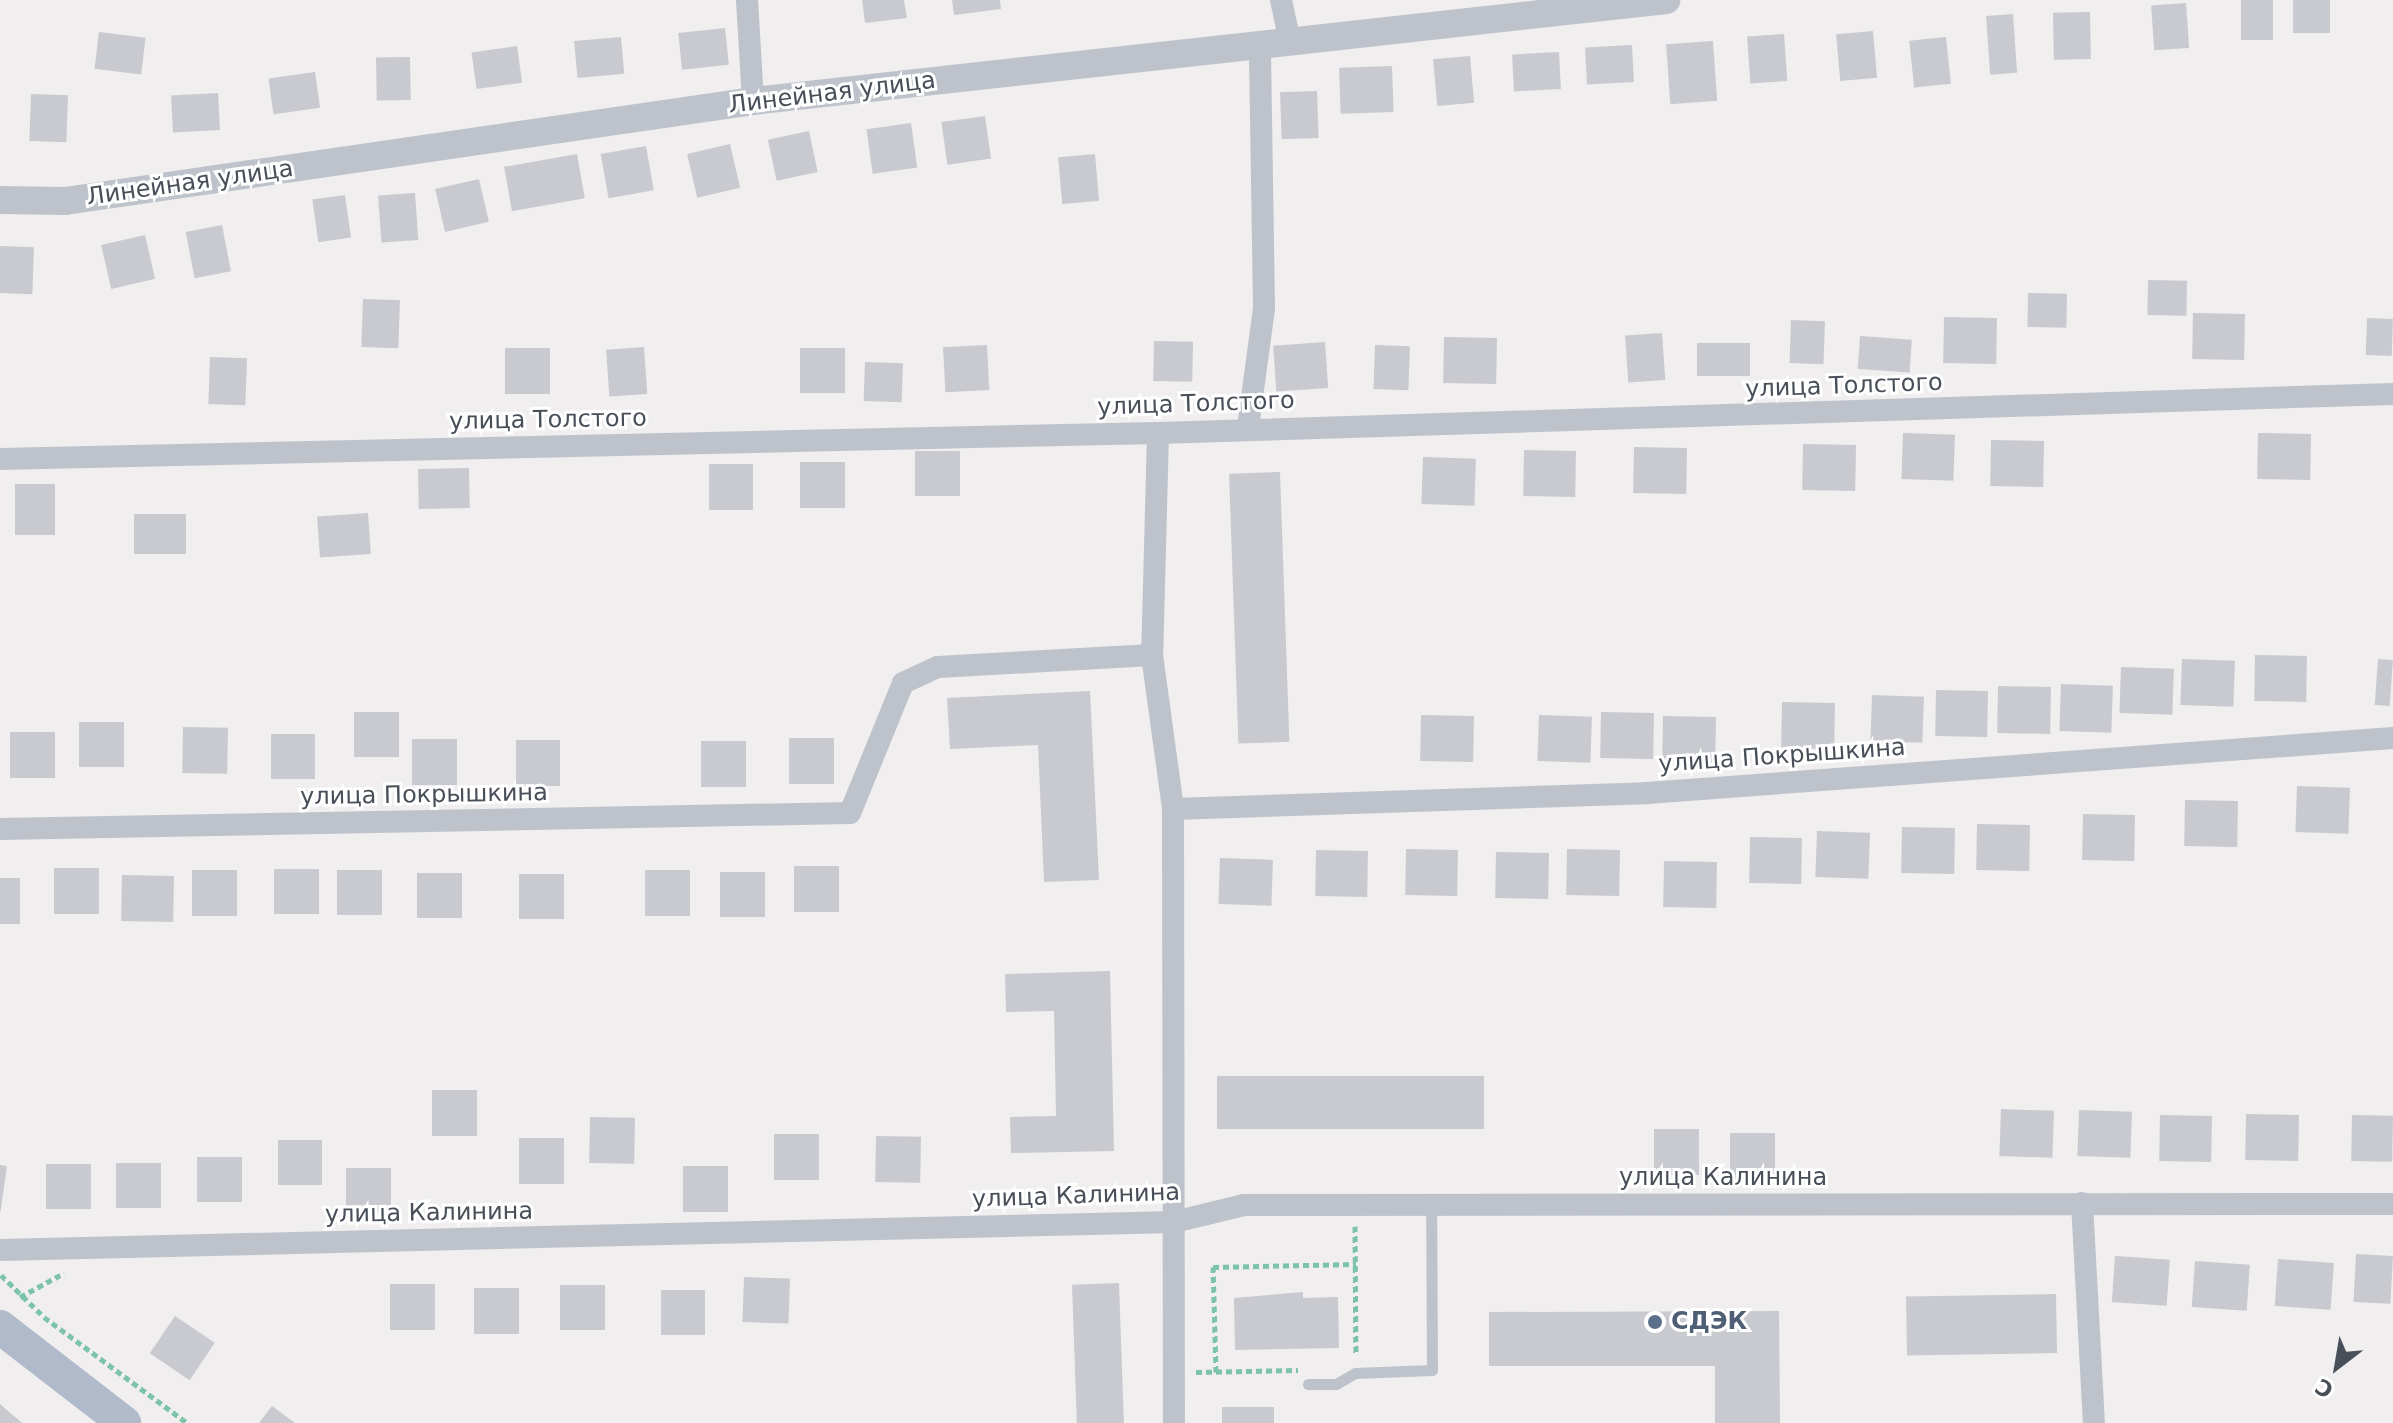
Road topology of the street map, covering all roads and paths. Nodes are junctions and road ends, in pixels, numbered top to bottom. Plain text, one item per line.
1 (747, 0) edge
2 (1281, 0) edge
3 (1666, 0) edge
4 (1290, 42) junction
5 (1260, 45) junction
6 (753, 101) junction
7 (0, 200) edge
8 (2393, 394) edge
9 (1248, 427) junction
10 (1158, 433) junction
11 (0, 459) edge
12 (1152, 655) junction
13 (2393, 738) edge
14 (1173, 809) junction
15 (0, 829) edge
16 (2082, 1203) junction
17 (2393, 1204) edge
18 (1355, 1205) junction
19 (1431, 1205) junction
20 (1174, 1222) junction
21 (95, 1247) junction
22 (0, 1250) edge
23 (1356, 1264) junction
24 (0, 1274) edge
25 (22, 1296) junction
26 (6, 1314) edge
27 (1349, 1360) dead end
28 (1309, 1370) dead end
29 (1175, 1372) junction
30 (1216, 1372) junction
31 (1308, 1384) dead end
32 (124, 1423) edge
33 (187, 1423) edge
34 (1174, 1423) edge
35 (2094, 1423) edge

1 - 6 street
2 - 4 street
3 - 4 street, Линейная улица
4 - 5 street, Линейная улица
5 - 6 street, Линейная улица
5 - 9 street
6 - 7 street, Линейная улица
8 - 9 street, улица Толстого
9 - 10 street, улица Толстого
10 - 11 street, улица Толстого
10 - 12 street
12 - 14 street
12 - 15 street, улица Покрышкина
13 - 14 street, улица Покрышкина
14 - 20 street
16 - 17 street, улица Калинина
16 - 19 street, улица Калинина
16 - 35 street
18 - 19 street, улица Калинина
18 - 20 street, улица Калинина
18 - 23 path
19 - 31 lane
20 - 21 street, улица Калинина
20 - 29 street
21 - 22 street, улица Калинина
21 - 25 path
23 - 27 path
23 - 30 path
24 - 25 path
25 - 26 path
25 - 33 path
26 - 32 main road
28 - 30 path
29 - 30 path
29 - 34 street

